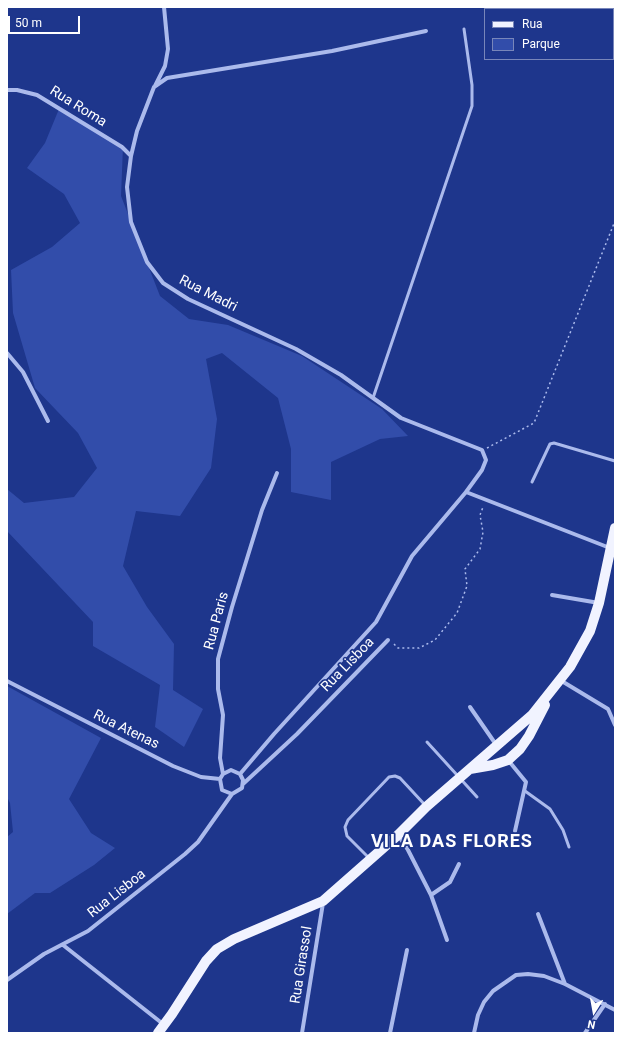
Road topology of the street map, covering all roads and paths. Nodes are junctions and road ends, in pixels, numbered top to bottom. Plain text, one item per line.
1 (164, 7) edge
2 (464, 29) dead end
3 (426, 32) dead end
4 (154, 87) junction
5 (7, 90) edge
6 (131, 156) junction
7 (615, 221) edge
8 (7, 353) edge
9 (374, 398) junction
10 (48, 421) dead end
11 (482, 450) junction
12 (615, 461) edge
13 (277, 473) dead end
14 (532, 482) dead end
15 (466, 492) junction
16 (486, 500) junction
17 (615, 528) edge
18 (612, 549) edge
19 (552, 595) dead end
20 (599, 603) junction
21 (388, 640) joint
22 (560, 680) junction
23 (7, 681) edge
24 (548, 696) junction
25 (470, 707) dead end
26 (615, 725) edge
27 (427, 742) dead end
28 (497, 746) junction
29 (508, 760) junction
30 (468, 769) junction
31 (223, 774) junction
32 (240, 774) junction
33 (459, 777) junction
34 (220, 779) junction
35 (243, 784) junction
36 (525, 791) junction
37 (232, 794) junction
38 (477, 797) dead end
39 (426, 806) junction
40 (515, 831) dead end
41 (398, 835) junction
42 (569, 847) dead end
43 (371, 859) junction
44 (459, 864) dead end
45 (431, 895) junction
46 (323, 901) junction
47 (538, 914) dead end
48 (447, 940) dead end
49 (63, 945) junction
50 (407, 950) dead end
51 (7, 980) edge
52 (565, 984) junction
53 (605, 1004) junction
54 (615, 1010) edge
55 (165, 1025) junction
56 (158, 1033) edge
57 (302, 1033) edge
58 (390, 1033) edge
59 (474, 1033) edge
60 (585, 1033) edge

1 - 4 street, Rua Madri
2 - 9 lane
3 - 4 street
4 - 6 street, Rua Madri
5 - 6 street, Rua Roma
6 - 9 street, Rua Madri
7 - 11 path
8 - 10 street
9 - 11 street, Rua Madri
11 - 15 street
12 - 14 lane
13 - 31 street, Rua Paris
15 - 16 street
15 - 32 street, Rua Lisboa
16 - 18 street
16 - 21 path, Rua Lisboa
17 - 18 main road
18 - 20 main road
19 - 20 street
20 - 22 main road
21 - 35 street, Rua Lisboa
22 - 24 main road
22 - 26 street
23 - 34 street, Rua Atenas
24 - 28 main road
24 - 29 main road
25 - 28 street
27 - 33 lane
28 - 30 main road
29 - 30 main road
29 - 36 street
30 - 33 main road
31 - 32 street
31 - 34 street
32 - 35 street
33 - 38 lane
33 - 39 main road
34 - 37 street
35 - 37 street, Rua Lisboa
36 - 40 street
36 - 42 lane
37 - 49 street, Rua Lisboa
39 - 41 main road
39 - 43 lane
41 - 43 main road
41 - 45 street
43 - 46 main road
44 - 45 street
45 - 48 street
46 - 55 main road
46 - 57 street, Rua Girassol
47 - 52 street
49 - 51 street, Rua Lisboa
49 - 55 street
50 - 58 street
52 - 53 street
52 - 59 street
53 - 54 street
53 - 60 street
55 - 56 main road

